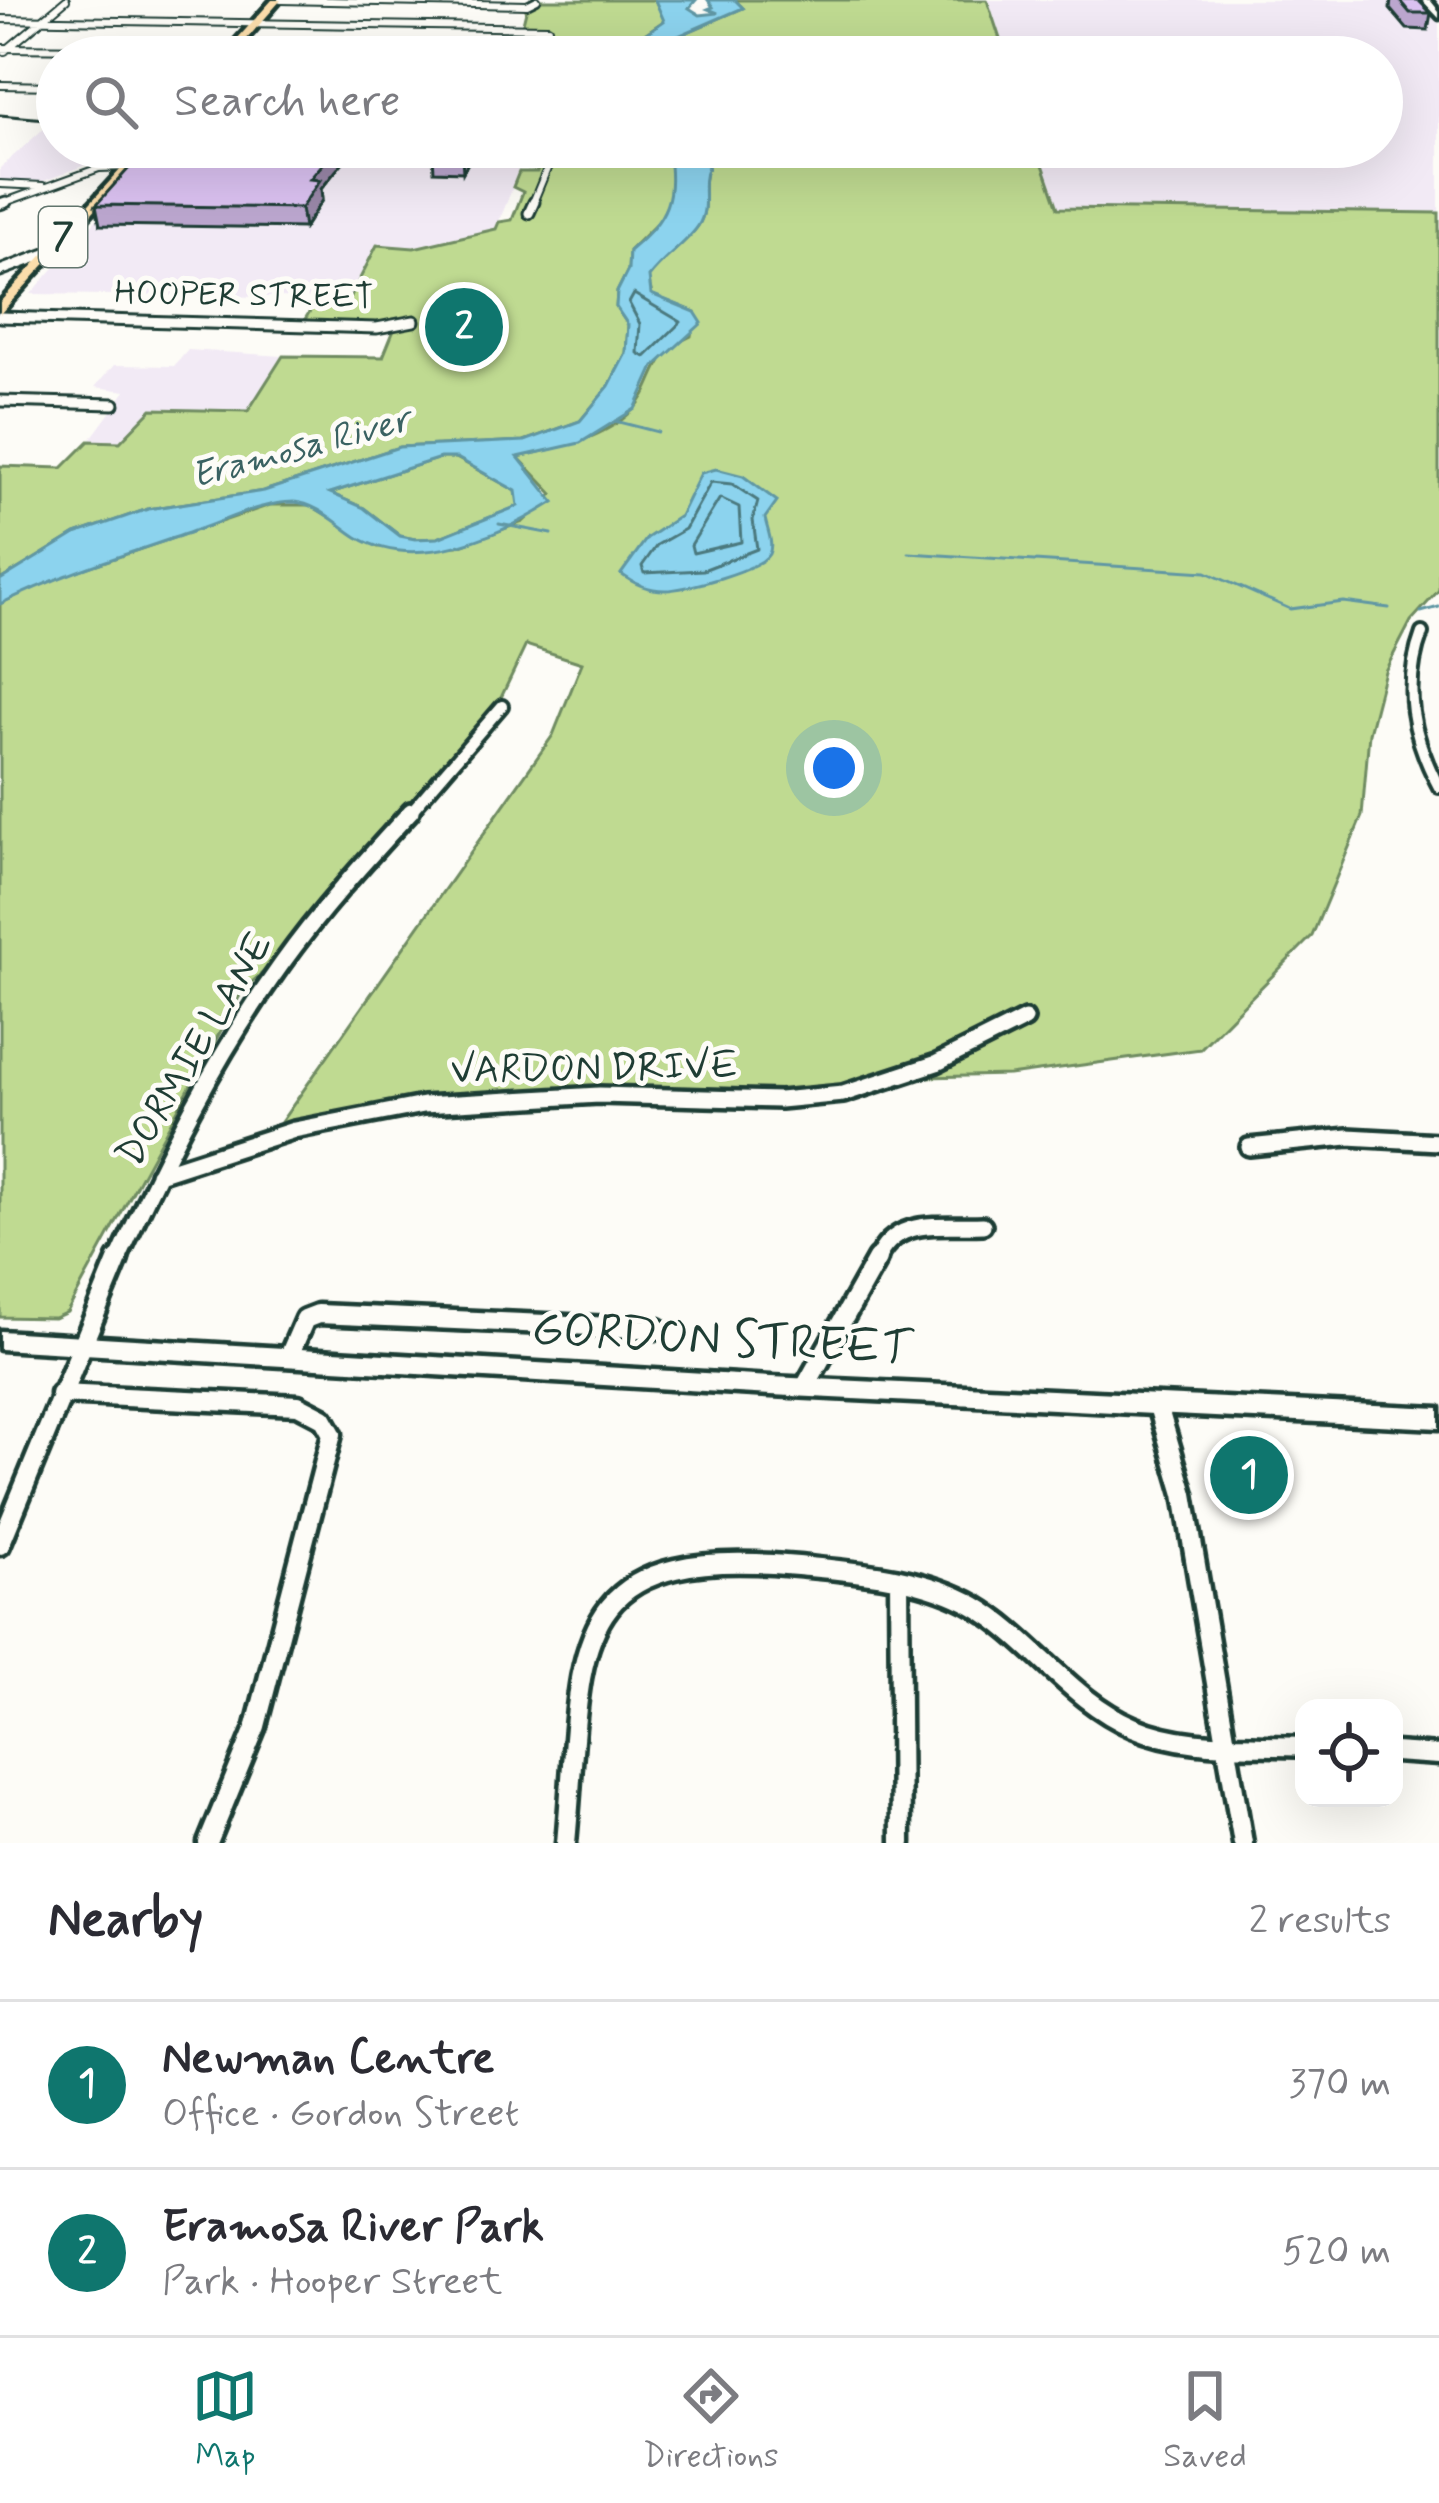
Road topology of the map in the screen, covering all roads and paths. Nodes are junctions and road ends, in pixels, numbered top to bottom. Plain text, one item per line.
1 (66, 0) edge
2 (279, 0) edge
3 (1426, 0) edge
4 (535, 2) edge
5 (431, 4) junction
6 (1439, 16) edge
7 (0, 19) edge
8 (42, 20) junction
9 (256, 23) junction
10 (417, 26) junction
11 (548, 28) dead end
12 (245, 36) edge
13 (3, 50) edge
14 (36, 51) edge
15 (0, 85) edge
16 (36, 86) edge
17 (100, 168) edge
18 (126, 168) edge
19 (547, 168) edge
20 (0, 184) edge
21 (48, 186) junction
22 (0, 204) edge
23 (529, 213) dead end
24 (48, 253) junction
25 (0, 271) edge
26 (0, 314) edge
27 (414, 321) dead end
28 (0, 401) edge
29 (114, 404) dead end
30 (1422, 633) dead end
31 (502, 706) dead end
32 (1439, 787) edge
33 (1025, 1018) dead end
34 (1439, 1142) edge
35 (1249, 1147) dead end
36 (158, 1174) junction
37 (983, 1225) dead end
38 (658, 1329) dead end
39 (0, 1340) edge
40 (79, 1344) junction
41 (289, 1356) junction
42 (805, 1387) junction
43 (60, 1394) junction
44 (1158, 1406) junction
45 (1439, 1418) edge
46 (0, 1545) edge
47 (899, 1579) junction
48 (1228, 1742) junction
49 (1295, 1746) edge
50 (1403, 1753) edge
51 (1439, 1755) edge
52 (208, 1843) edge
53 (566, 1843) edge
54 (901, 1843) edge
55 (1243, 1843) edge

1 - 8 street
2 - 5 street
2 - 9 main road
3 - 6 main road
4 - 5 street
5 - 10 street
7 - 8 street
8 - 9 street
8 - 13 street
9 - 10 street
9 - 12 main road
10 - 11 street
13 - 14 street
15 - 16 street
17 - 21 street
18 - 24 main road, 7
19 - 23 street
20 - 21 street
21 - 22 street
24 - 25 street
24 - 26 main road, 7
26 - 27 street, HOOPER STREET
28 - 29 street
30 - 32 street
31 - 36 street, DORMIE LANE
33 - 36 street, VARDON DRIVE
34 - 35 street
36 - 40 street, DORMIE LANE
37 - 42 street
38 - 41 street
39 - 40 main road, GORDON STREET
40 - 41 main road, GORDON STREET
40 - 43 street, DORMIE LANE
41 - 42 main road, GORDON STREET
42 - 44 main road, GORDON STREET
43 - 46 street, DORMIE LANE
43 - 52 street
44 - 45 main road, GORDON STREET
44 - 48 street
47 - 48 street
47 - 53 street
47 - 54 street
48 - 49 street
48 - 55 street
50 - 51 street

